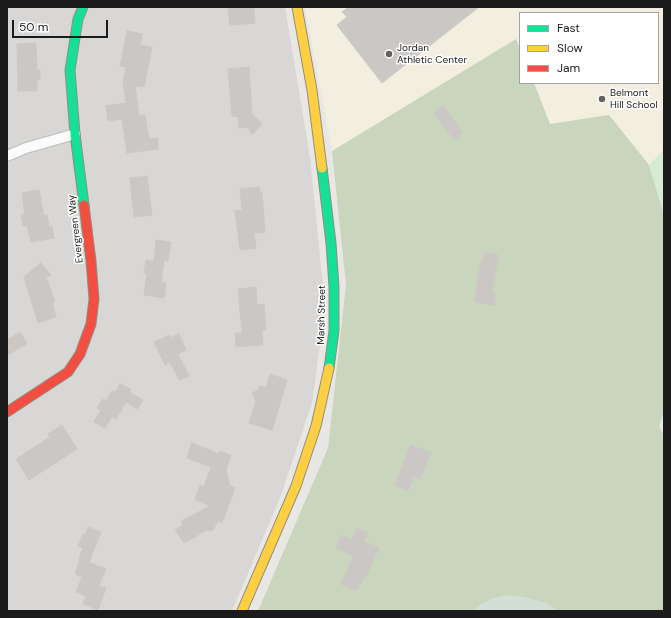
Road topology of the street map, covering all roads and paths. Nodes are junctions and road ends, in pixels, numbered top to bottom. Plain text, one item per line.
1 (83, 7) edge
2 (297, 7) edge
3 (75, 134) junction
4 (7, 156) edge
5 (7, 412) edge
6 (242, 611) edge

1 - 3 street, Evergreen Way
2 - 6 street, Marsh Street
3 - 4 street
3 - 5 street, Evergreen Way

